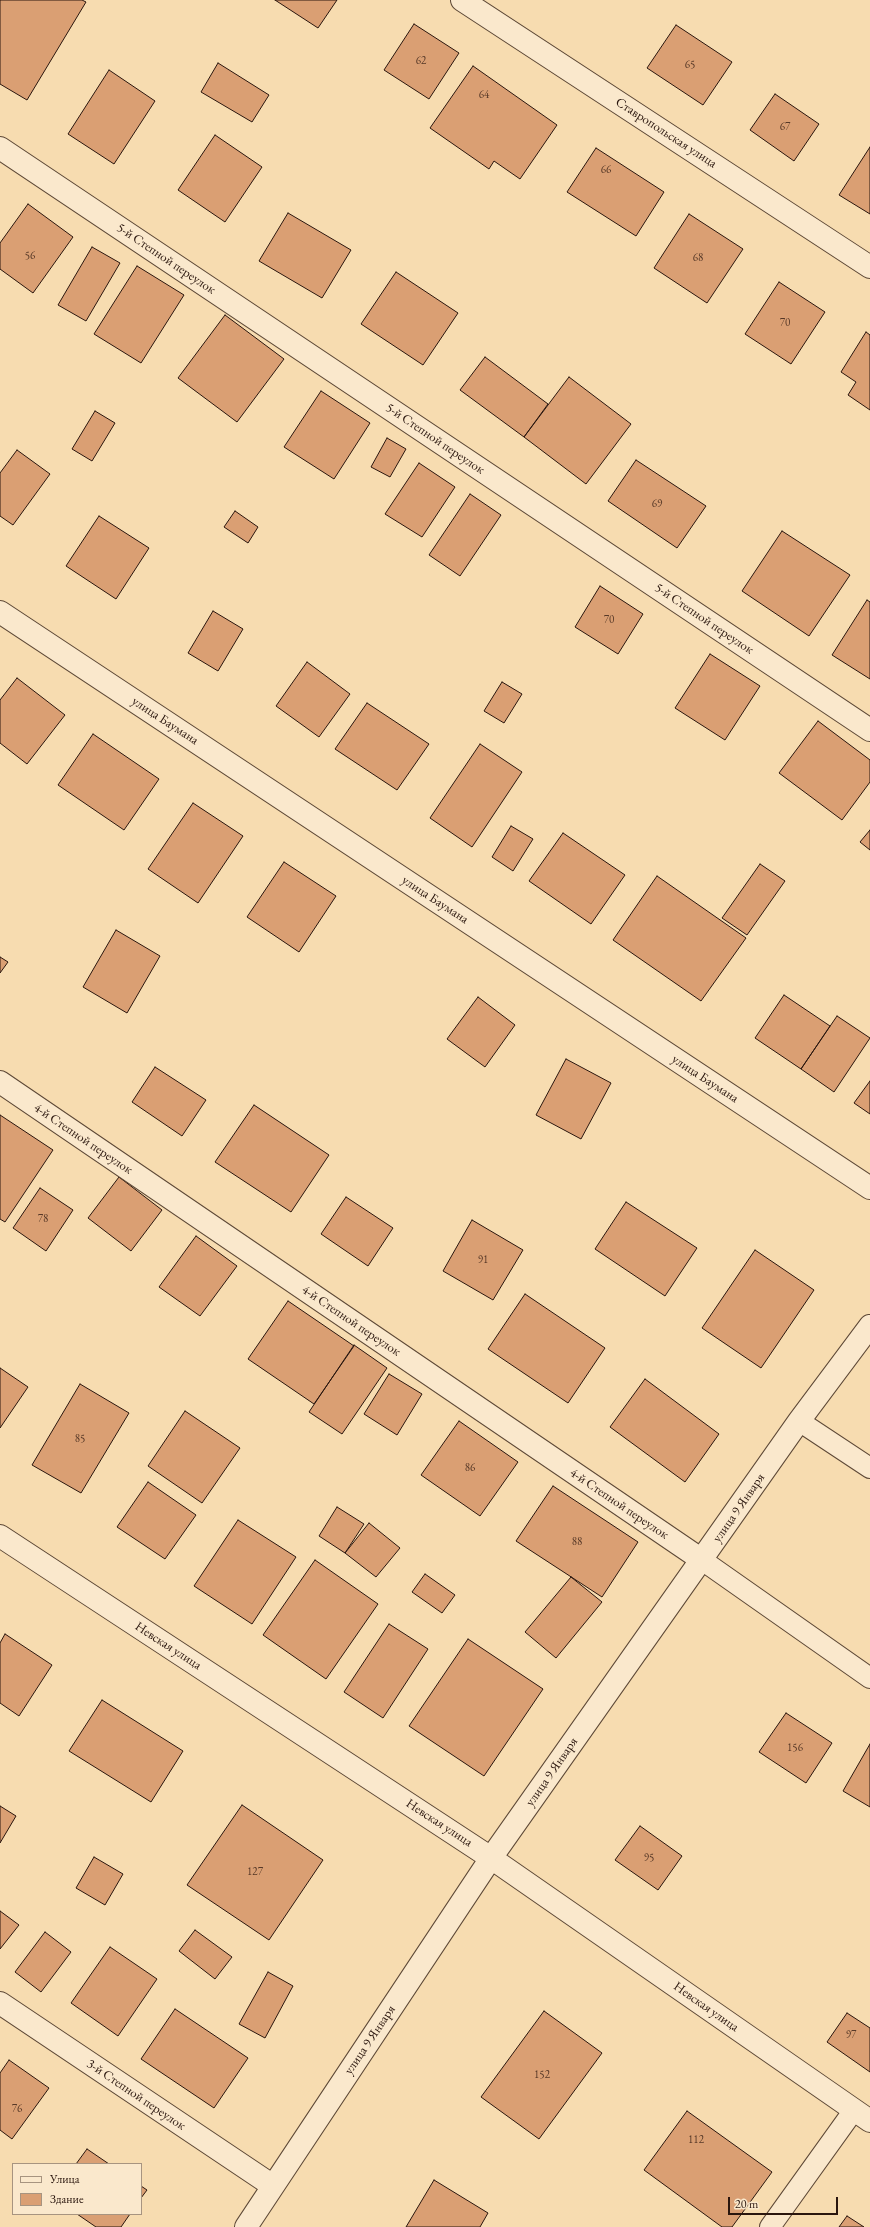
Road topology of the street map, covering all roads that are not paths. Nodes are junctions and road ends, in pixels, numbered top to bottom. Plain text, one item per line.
1 (462, 0) edge
2 (0, 148) edge
3 (870, 267) edge
4 (0, 612) edge
5 (870, 730) edge
6 (0, 1082) edge
7 (870, 1188) edge
8 (870, 1326) edge
9 (799, 1421) junction
10 (870, 1468) edge
11 (0, 1536) edge
12 (702, 1560) junction
13 (870, 1678) edge
14 (491, 1858) junction
15 (0, 2003) edge
16 (862, 2116) edge
17 (273, 2186) junction
18 (246, 2227) edge
19 (770, 2227) edge

1 - 3 street, Ставропольская улица
2 - 5 street, 5-й Степной переулок
4 - 7 street, улица Баумана
6 - 12 street, 4-й Степной переулок
8 - 9 street, улица 9 Января
9 - 10 lane
9 - 12 street, улица 9 Января
11 - 14 street, Невская улица
12 - 13 lane
12 - 14 street, улица 9 Января
14 - 16 street, Невская улица
14 - 17 street, улица 9 Января
15 - 17 street, 3-й Степной переулок
16 - 19 lane
17 - 18 street, улица 9 Января

